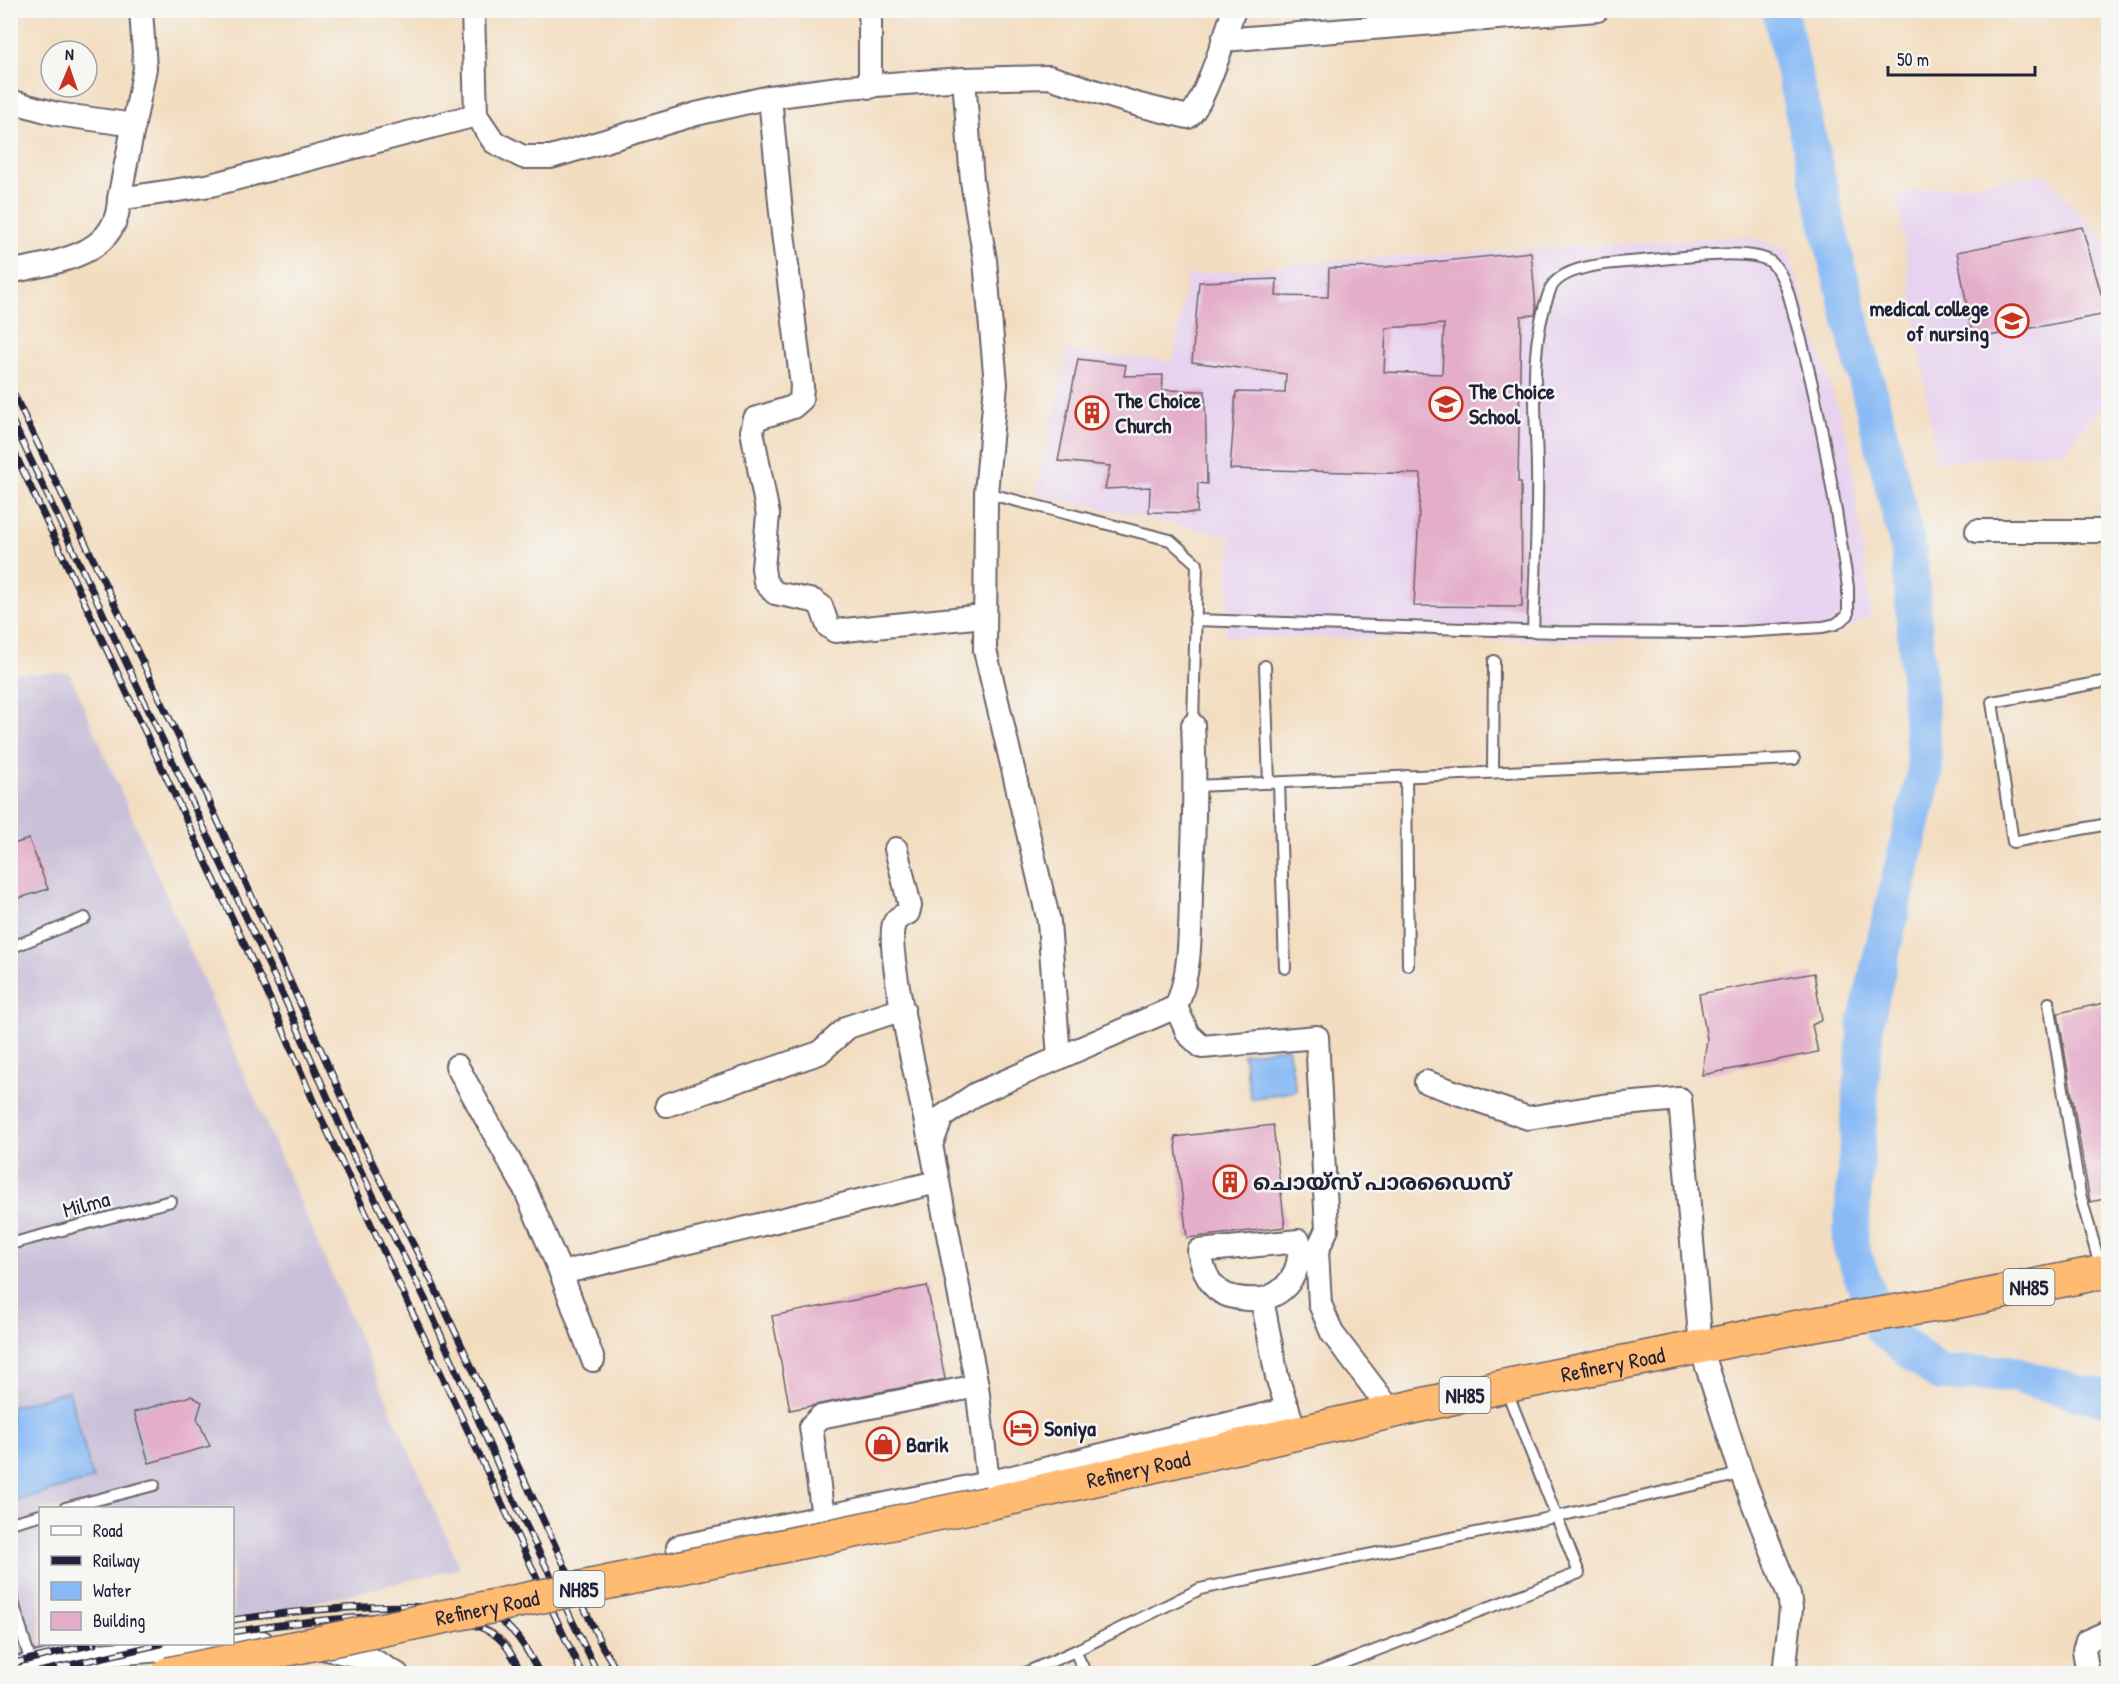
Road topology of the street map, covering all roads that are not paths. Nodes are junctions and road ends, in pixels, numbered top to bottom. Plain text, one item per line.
1 (141, 10) edge
2 (473, 10) edge
3 (870, 10) edge
4 (1234, 10) edge
5 (1597, 10) edge
6 (1223, 40) junction
7 (964, 79) junction
8 (870, 87) junction
9 (770, 97) junction
10 (10, 101) edge
11 (476, 115) junction
12 (134, 125) junction
13 (118, 199) junction
14 (10, 272) edge
15 (986, 492) junction
16 (1977, 531) dead end
17 (2109, 531) edge
18 (984, 616) junction
19 (1195, 620) junction
20 (1533, 632) junction
21 (1494, 661) dead end
22 (1265, 666) dead end
23 (2109, 681) edge
24 (1193, 725) joint
25 (1794, 759) dead end
26 (1493, 772) junction
27 (1406, 776) junction
28 (1274, 783) junction
29 (1196, 786) junction
30 (2109, 824) edge
31 (896, 849) dead end
32 (85, 918) dead end
33 (10, 948) edge
34 (1408, 965) dead end
35 (1285, 968) dead end
36 (2049, 1003) dead end
37 (1176, 1007) junction
38 (903, 1009) junction
39 (1059, 1058) junction
40 (457, 1066) dead end
41 (1426, 1082) dead end
42 (667, 1105) dead end
43 (931, 1145) junction
44 (937, 1182) junction
45 (171, 1202) dead end
46 (10, 1244) edge
47 (2105, 1272) edge
48 (561, 1273) junction
49 (1262, 1299) dead end
50 (1709, 1346) junction
51 (593, 1360) dead end
52 (977, 1386) junction
53 (1505, 1386) junction
54 (1392, 1412) junction
55 (1292, 1422) junction
56 (1741, 1472) junction
57 (988, 1483) junction
58 (154, 1485) dead end
59 (72, 1507) edge
60 (39, 1515) edge
61 (823, 1517) junction
62 (1555, 1517) junction
63 (10, 1523) edge
64 (678, 1547) dead end
65 (10, 1592) edge
66 (2109, 1632) edge
67 (234, 1644) edge
68 (223, 1645) edge
69 (1075, 1651) junction
70 (21, 1667) edge
71 (168, 1674) edge
72 (397, 1674) edge
73 (1023, 1674) edge
74 (1086, 1674) edge
75 (1314, 1674) edge
76 (1784, 1674) edge
77 (2088, 1674) edge

1 - 12 street
2 - 11 street
3 - 8 street
4 - 6 street
5 - 6 street
6 - 7 street
7 - 8 street
7 - 15 street
8 - 9 street
9 - 11 street
9 - 18 street
10 - 12 street
11 - 13 street
12 - 13 street
13 - 14 street
15 - 18 street
15 - 19 lane
16 - 17 street
18 - 39 street
19 - 20 lane
19 - 24 lane
20 - 20 lane
21 - 26 lane
22 - 28 lane
23 - 30 lane
24 - 29 street
25 - 26 lane
26 - 27 lane
27 - 28 lane
27 - 34 lane
28 - 29 lane
28 - 35 lane
29 - 37 street
31 - 38 street
32 - 33 lane
36 - 47 lane
37 - 39 street
37 - 54 street
38 - 42 street
38 - 43 street
39 - 43 street
40 - 48 street
41 - 50 street
43 - 44 street
44 - 48 street
44 - 52 street
45 - 46 lane, Milma
47 - 50 highway, Refinery Road / NH85
48 - 51 street
49 - 55 street
50 - 53 highway, Refinery Road / NH85
50 - 56 street
52 - 57 street
52 - 61 street
53 - 54 highway, Refinery Road / NH85
53 - 62 lane
54 - 55 highway, Refinery Road / NH85
55 - 57 street
55 - 71 highway, Refinery Road / NH85, bridge
56 - 62 lane
56 - 76 street
57 - 61 street
58 - 59 lane
60 - 63 lane
61 - 64 street
62 - 69 lane
62 - 75 lane
65 - 70 lane
66 - 77 street
67 - 72 street
68 - 70 street
69 - 73 lane
69 - 74 lane

